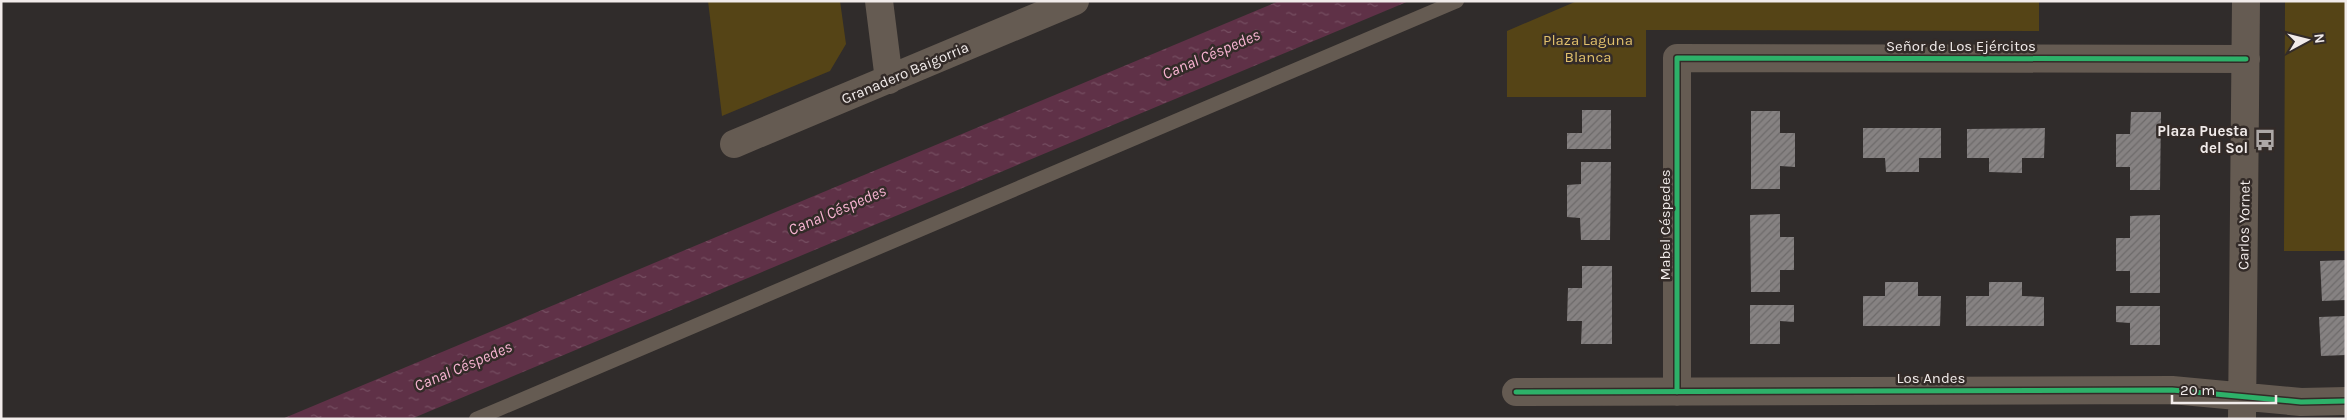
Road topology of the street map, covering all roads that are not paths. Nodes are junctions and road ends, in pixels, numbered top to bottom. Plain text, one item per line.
1 (879, 1) edge
2 (1075, 1) edge
3 (1457, 1) edge
4 (2246, 1) edge
5 (1677, 58) joint
6 (2246, 59) junction
7 (889, 80) junction
8 (734, 144) dead end
9 (1516, 392) dead end
10 (1677, 392) junction
11 (2346, 401) edge
12 (2242, 408) edge
13 (476, 419) edge

1 - 7 street
2 - 7 street, Granadero Baigorria
3 - 13 lane
4 - 6 street, Carlos Yornet
5 - 6 street, Señor de Los Ejércitos
5 - 10 street, Mabel Céspedes
6 - 12 street, Carlos Yornet
7 - 8 street, Granadero Baigorria
9 - 10 street, Los Andes
10 - 12 street, Los Andes
11 - 12 street, Los Andes

